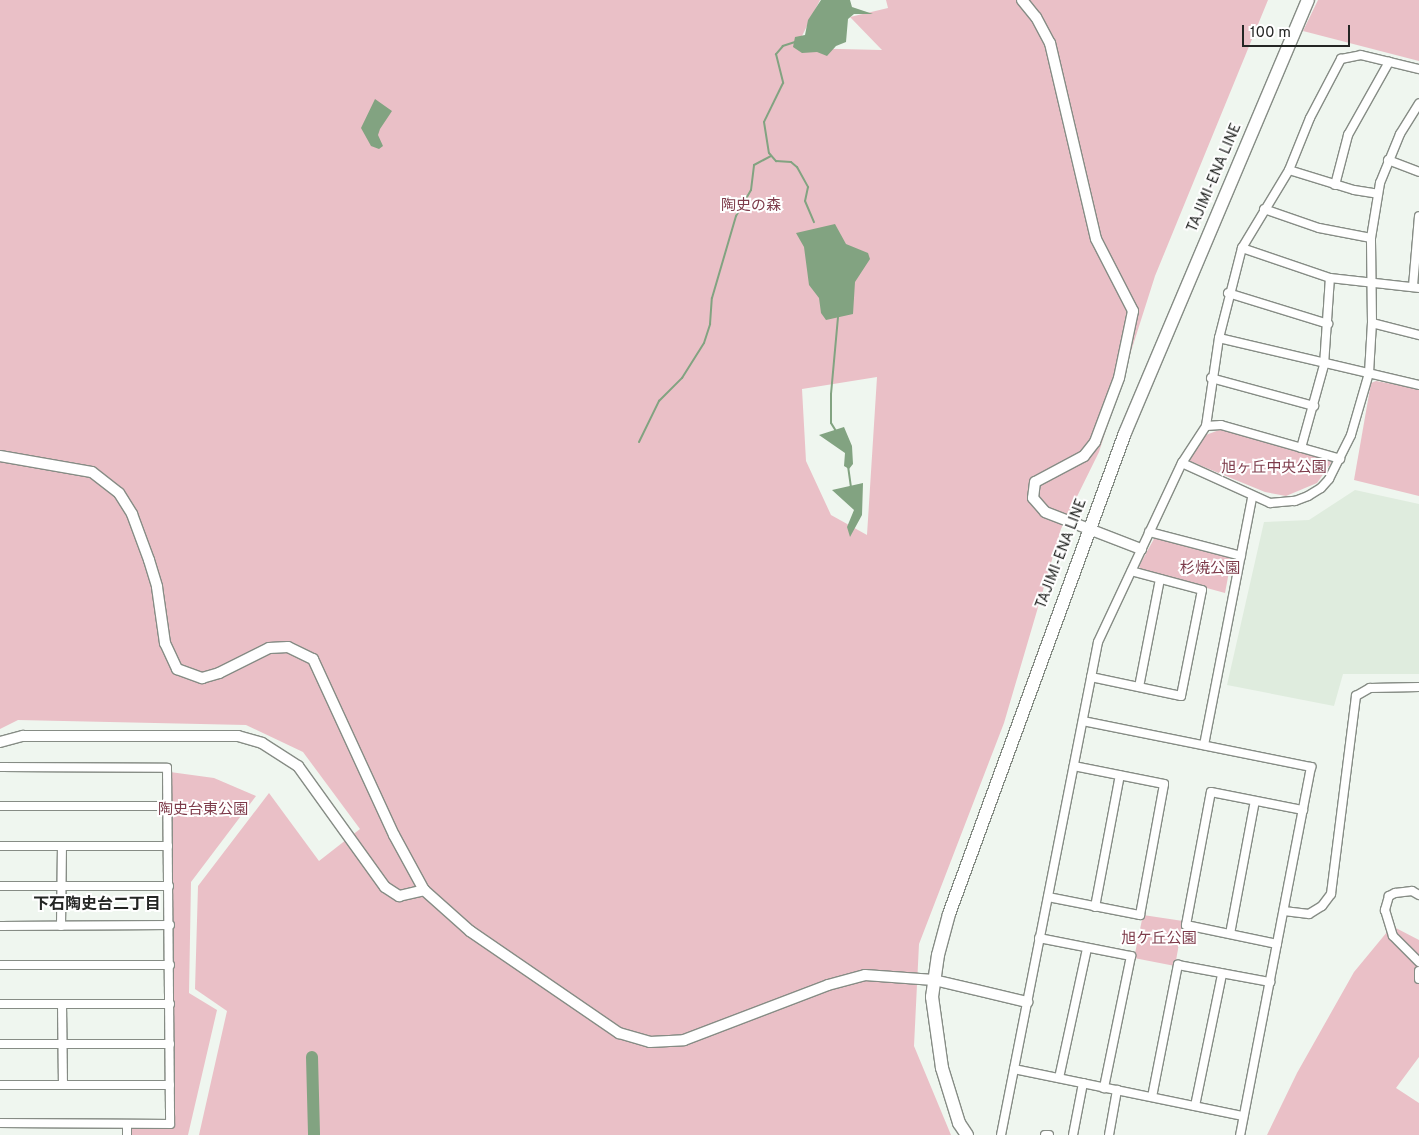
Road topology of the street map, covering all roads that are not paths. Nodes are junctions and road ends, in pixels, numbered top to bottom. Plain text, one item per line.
1 (1022, 0) edge
2 (1308, 0) edge
3 (1389, 62) junction
4 (1419, 69) edge
5 (1419, 103) edge
6 (1388, 160) junction
7 (1289, 170) junction
8 (1419, 172) edge
9 (1335, 185) junction
10 (1378, 194) junction
11 (1264, 209) junction
12 (1419, 216) edge
13 (1371, 238) junction
14 (1417, 241) edge
15 (1242, 248) junction
16 (1330, 278) junction
17 (1371, 283) junction
18 (1416, 287) edge
19 (1228, 293) junction
20 (1372, 323) junction
21 (1328, 324) junction
22 (1419, 335) edge
23 (1219, 338) junction
24 (1324, 365) junction
25 (1369, 373) junction
26 (1211, 378) junction
27 (1419, 385) edge
28 (1314, 406) junction
29 (1206, 426) junction
30 (1301, 448) junction
31 (0, 456) edge
32 (1340, 459) junction
33 (1182, 463) junction
34 (1252, 497) junction
35 (1089, 530) junction
36 (1149, 532) junction
37 (1140, 549) junction
38 (1241, 556) junction
39 (1131, 571) junction
40 (1160, 579) junction
41 (1091, 677) junction
42 (1419, 686) edge
43 (1140, 687) junction
44 (1083, 721) junction
45 (0, 742) edge
46 (1204, 745) junction
47 (1074, 766) junction
48 (0, 767) edge
49 (1120, 775) junction
50 (1256, 801) junction
51 (0, 806) edge
52 (168, 806) junction
53 (1304, 810) junction
54 (0, 846) edge
55 (62, 846) junction
56 (168, 846) junction
57 (0, 886) edge
58 (62, 886) junction
59 (169, 886) junction
60 (424, 890) junction
61 (1419, 895) edge
62 (1048, 897) junction
63 (1095, 906) junction
64 (1284, 911) junction
65 (170, 925) junction
66 (0, 926) edge
67 (61, 926) junction
68 (1230, 934) junction
69 (1039, 938) junction
70 (1278, 944) junction
71 (1087, 948) junction
72 (1419, 962) edge
73 (0, 965) edge
74 (170, 965) junction
75 (1419, 972) edge
76 (1222, 974) junction
77 (1419, 979) edge
78 (934, 980) junction
79 (1270, 982) junction
80 (1027, 1002) junction
81 (0, 1004) edge
82 (62, 1004) junction
83 (170, 1004) junction
84 (0, 1044) edge
85 (62, 1044) junction
86 (170, 1044) junction
87 (1014, 1070) junction
88 (1058, 1078) junction
89 (1083, 1083) junction
90 (0, 1085) edge
91 (62, 1085) junction
92 (170, 1086) junction
93 (1104, 1088) junction
94 (1118, 1090) junction
95 (1152, 1097) junction
96 (1195, 1106) junction
97 (1243, 1116) junction
98 (0, 1123) edge
99 (126, 1124) junction
100 (127, 1135) edge
101 (967, 1135) edge
102 (1001, 1135) edge
103 (1045, 1135) edge
104 (1049, 1135) edge
105 (1073, 1135) edge
106 (1109, 1135) edge
107 (1240, 1135) edge

1 - 35 street
2 - 35 main road, TAJIMI-ENA LINE
3 - 4 street
3 - 7 street
3 - 9 street
5 - 6 street
6 - 8 street
6 - 10 street
7 - 9 street
7 - 11 street
9 - 10 street
10 - 13 street
11 - 13 street
11 - 15 street
12 - 14 street
13 - 17 street
14 - 18 street
15 - 16 street
15 - 19 street
16 - 17 street
16 - 21 street
17 - 18 street
17 - 20 street
19 - 21 street
19 - 23 street
20 - 22 street
20 - 25 street
21 - 24 street
23 - 24 street
23 - 26 street
24 - 25 street
24 - 28 street
25 - 27 street
25 - 32 street
26 - 28 street
26 - 29 street
28 - 30 street
29 - 30 street
29 - 33 street
30 - 32 street
31 - 60 street
32 - 34 street
33 - 34 street
33 - 36 street
34 - 38 street
35 - 37 street
35 - 78 main road, TAJIMI-ENA LINE
36 - 37 street
36 - 38 street
37 - 39 street
38 - 46 street
39 - 40 street
39 - 41 street
40 - 43 street
40 - 43 street
41 - 43 street
41 - 44 street
42 - 64 street
44 - 46 street
44 - 47 street
45 - 60 street
46 - 53 street
47 - 49 street
47 - 62 street
48 - 52 street
49 - 63 street
49 - 63 street
50 - 53 street
50 - 68 street
50 - 68 street
51 - 52 street
52 - 56 street
53 - 64 street
54 - 55 street
55 - 56 street
55 - 58 street
56 - 59 street
57 - 58 street
58 - 59 street
58 - 67 street
59 - 65 street
60 - 78 street
61 - 72 street
62 - 63 street
62 - 69 street
64 - 70 street
65 - 67 street
65 - 74 street
66 - 67 street
68 - 70 street
69 - 71 street
69 - 80 street
70 - 79 street
71 - 88 street
71 - 93 street
73 - 74 street
74 - 83 street
75 - 77 street
76 - 79 street
76 - 95 street
76 - 96 street
78 - 80 street
78 - 101 main road, TAJIMI-ENA LINE
79 - 97 street
80 - 87 street
81 - 82 street
82 - 83 street
82 - 85 street
83 - 86 street
84 - 85 street
85 - 86 street
85 - 91 street
86 - 92 street
87 - 88 street
87 - 102 street
88 - 89 street
89 - 93 street
89 - 105 street
90 - 91 street
91 - 92 street
92 - 99 street
93 - 94 street
94 - 95 street
94 - 106 street
95 - 96 street
96 - 97 street
97 - 107 street
98 - 99 street
99 - 100 street
103 - 104 street

